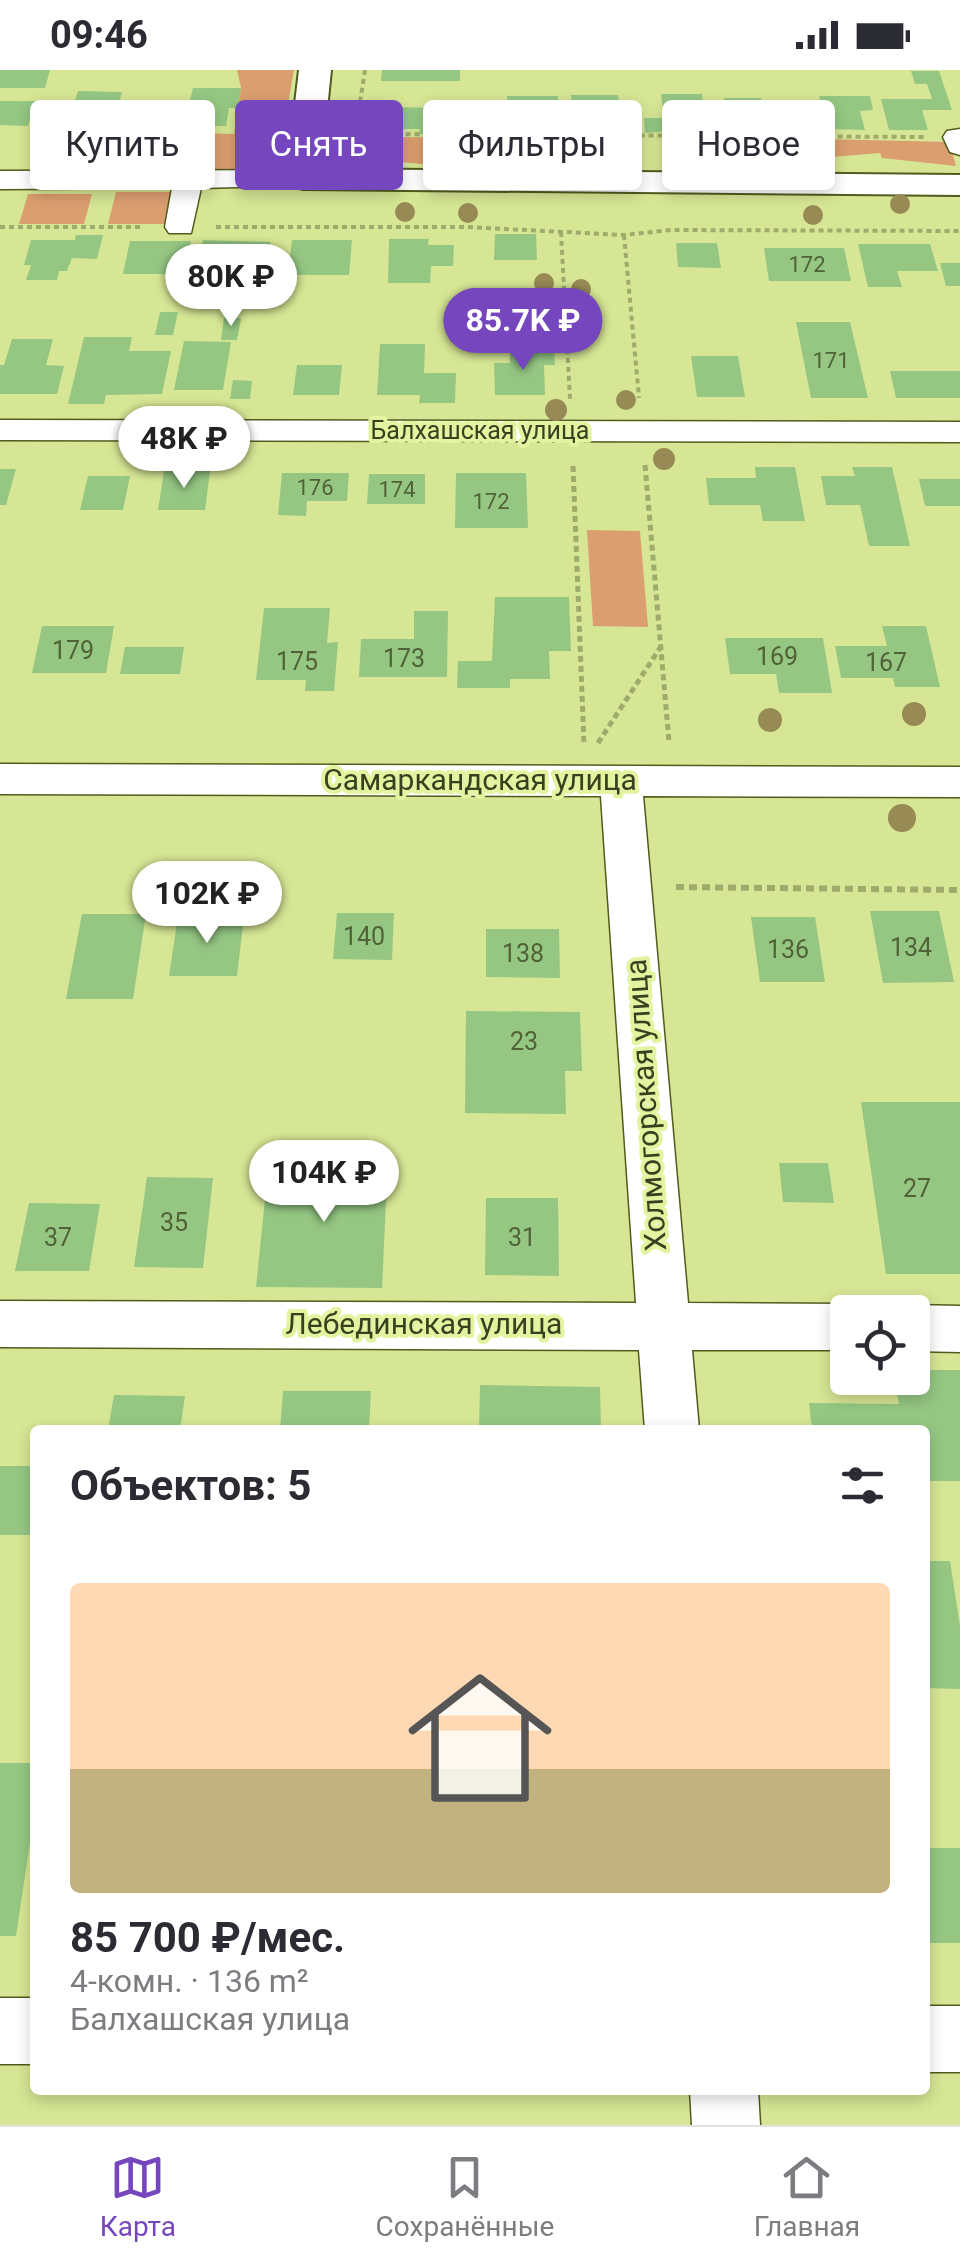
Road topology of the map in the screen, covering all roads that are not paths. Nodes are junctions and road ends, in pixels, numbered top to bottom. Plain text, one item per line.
1 (316, 70) edge
2 (312, 100) edge
3 (0, 180) edge
4 (30, 180) edge
5 (403, 180) edge
6 (960, 185) edge
7 (186, 190) edge
8 (180, 227) road end
9 (0, 430) edge
10 (960, 432) edge
11 (597, 774) junction
12 (0, 779) edge
13 (960, 782) edge
14 (0, 1324) edge
15 (663, 1324) junction
16 (830, 1327) edge
17 (930, 1328) edge
18 (960, 1329) edge
19 (672, 1425) edge
20 (0, 2030) edge
21 (30, 2031) edge
22 (930, 2039) edge
23 (960, 2039) edge
24 (724, 2095) edge
25 (726, 2125) edge

1 - 2 main road
3 - 4 street
5 - 6 main road
7 - 8 street
9 - 10 street, Балхашская улица
11 - 12 street, Самаркандская улица
11 - 13 street, Самаркандская улица
11 - 15 street, Холмогорская улица
14 - 15 street, Лебединская улица
15 - 16 street, Лебединская улица
15 - 19 street, Холмогорская улица
17 - 18 street
20 - 21 street
22 - 23 street
24 - 25 street

